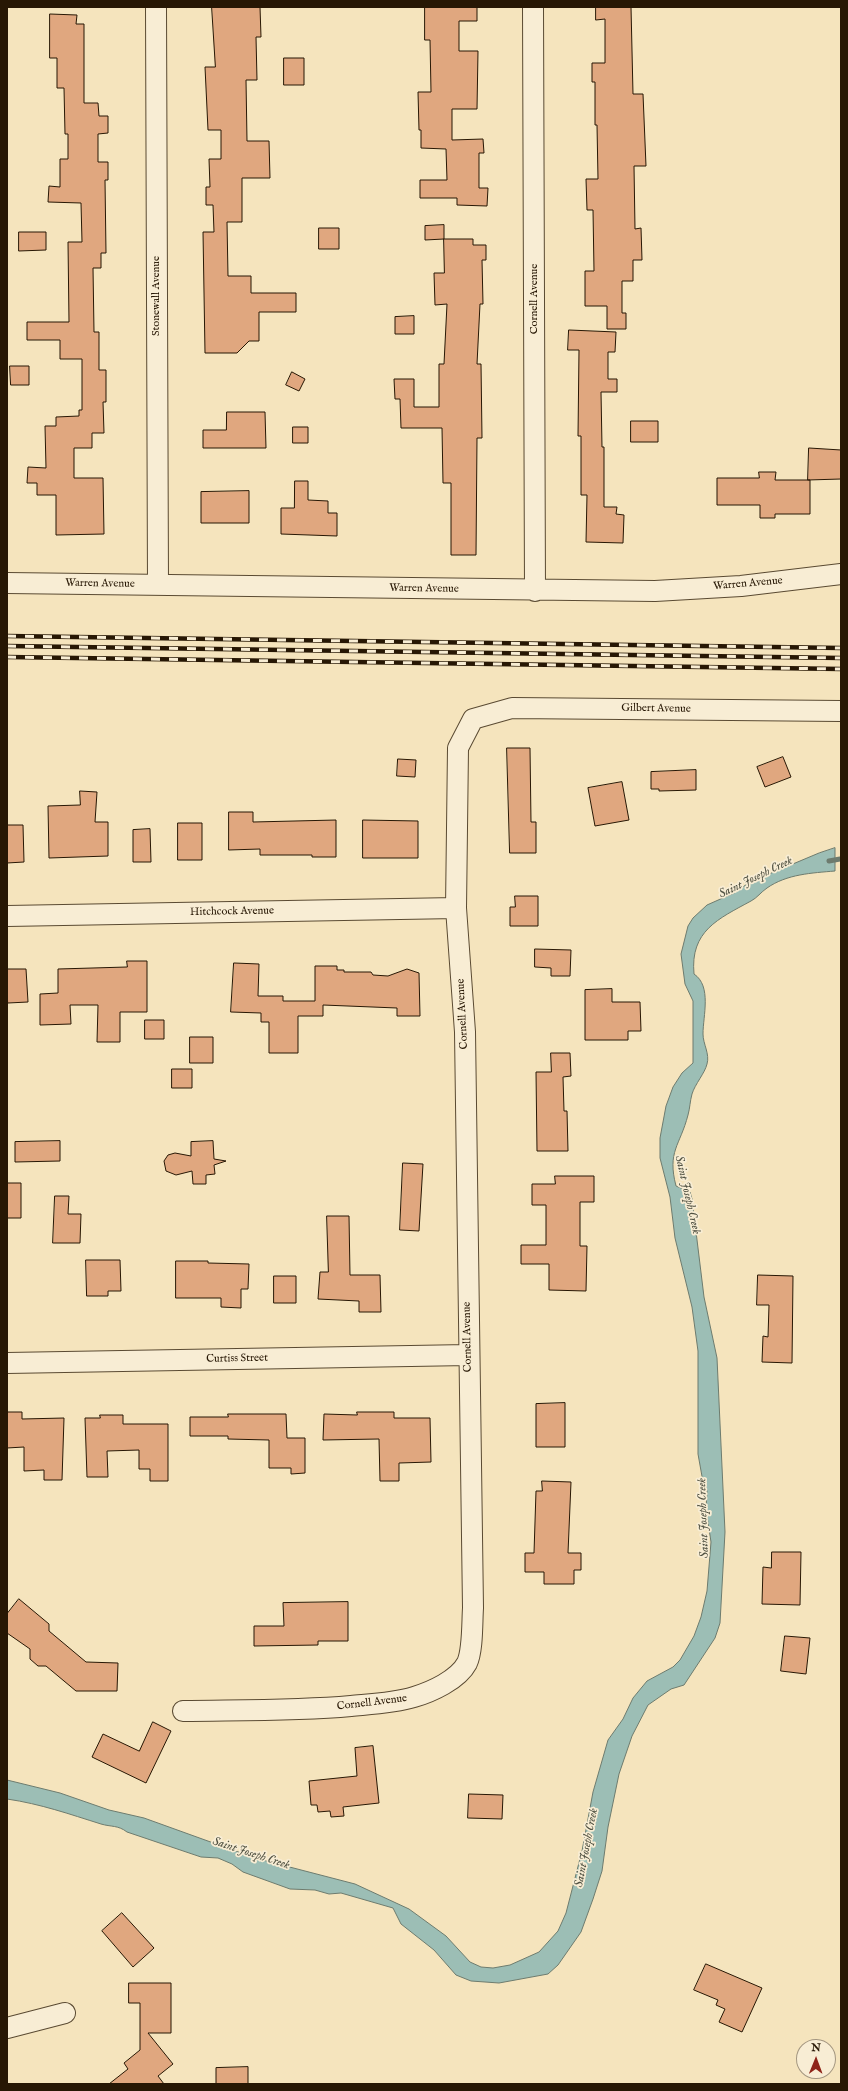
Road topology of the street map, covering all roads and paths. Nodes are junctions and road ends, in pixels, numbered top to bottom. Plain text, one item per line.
1 (156, 7) edge
2 (533, 7) edge
3 (841, 574) edge
4 (7, 583) edge
5 (158, 585) junction
6 (535, 591) junction
7 (841, 711) edge
8 (473, 720) joint
9 (456, 908) junction
10 (7, 916) edge
11 (468, 1354) junction
12 (7, 1363) edge
13 (183, 1711) dead end
14 (64, 2013) dead end
15 (7, 2028) edge

1 - 5 street, Stonewall Avenue
2 - 6 street, Cornell Avenue
3 - 6 street, Warren Avenue
4 - 5 street, Warren Avenue
5 - 6 street, Warren Avenue
7 - 8 street, Gilbert Avenue
8 - 9 street, Cornell Avenue
9 - 10 street, Hitchcock Avenue
9 - 11 street, Cornell Avenue
11 - 12 street, Curtiss Street
11 - 13 street, Cornell Avenue
14 - 15 street

